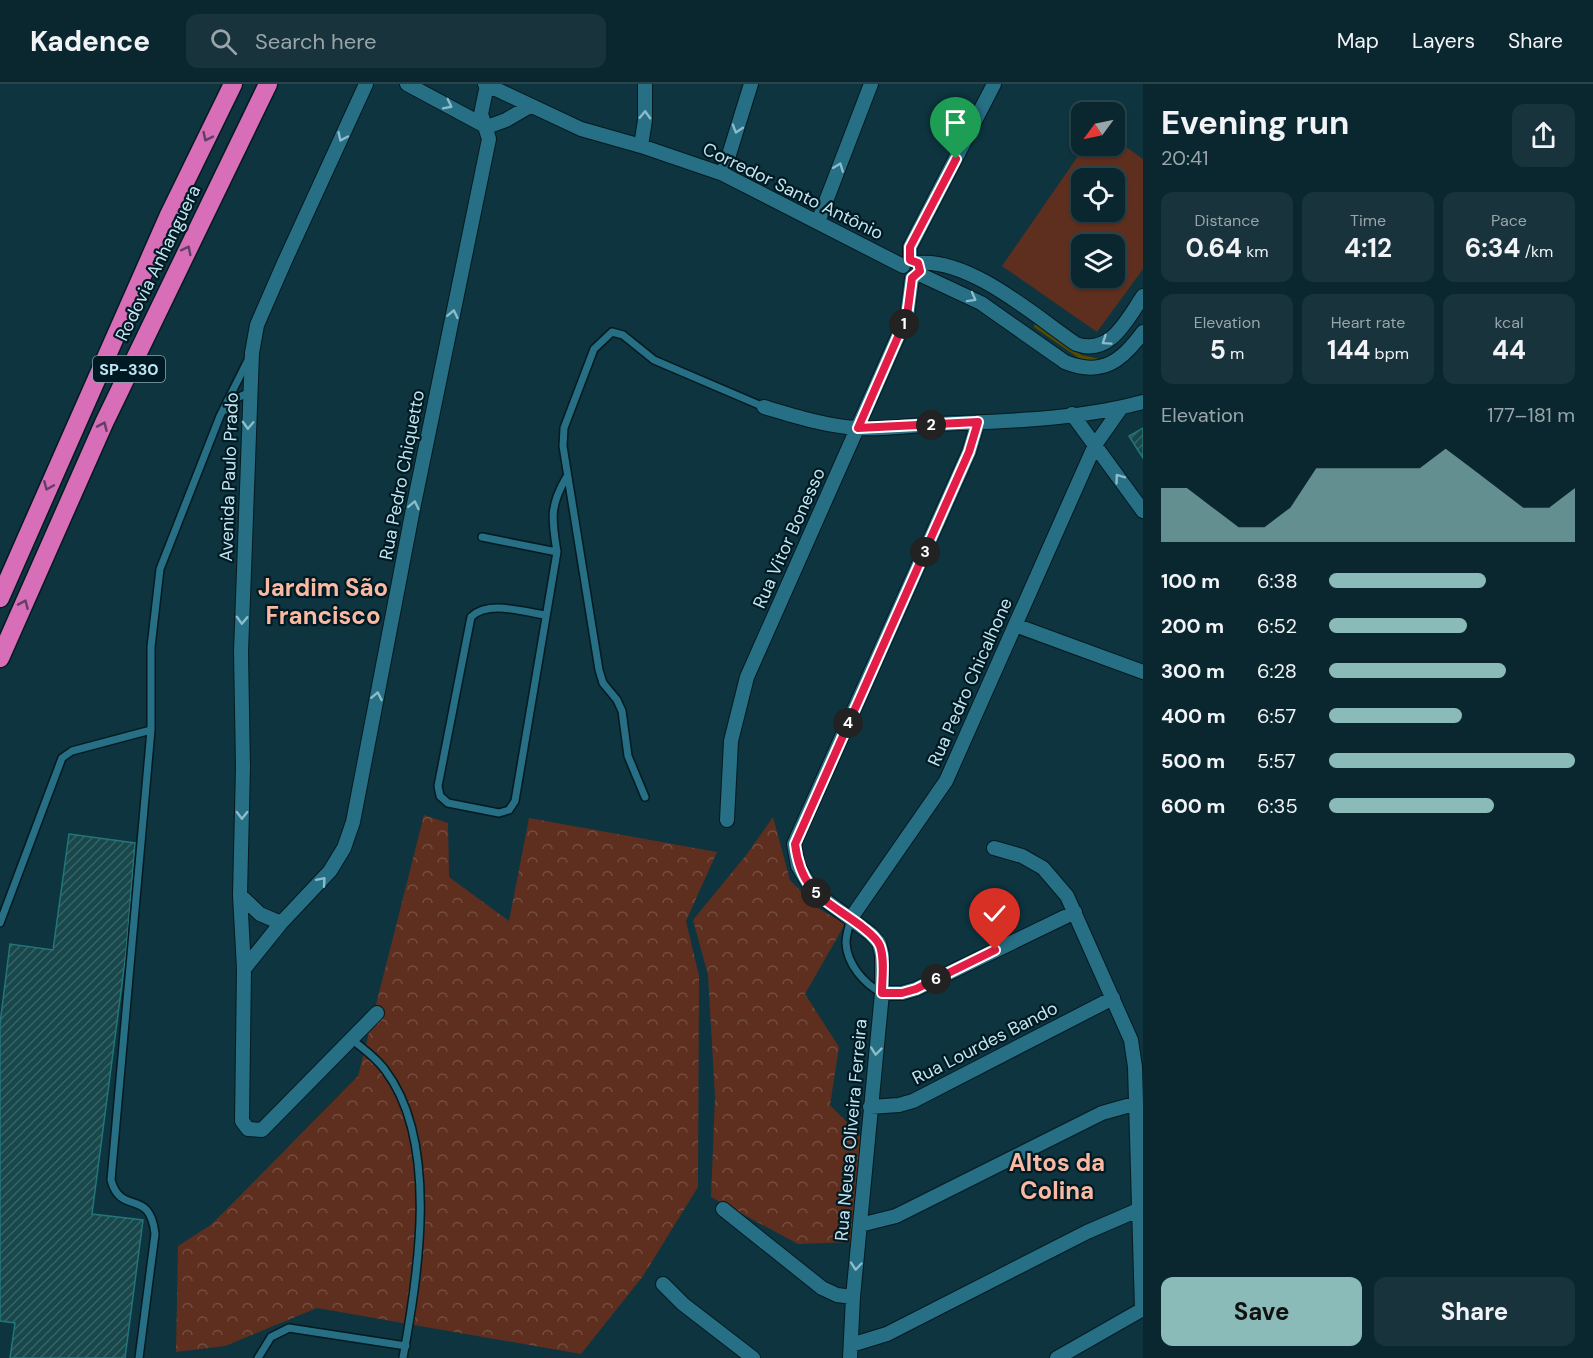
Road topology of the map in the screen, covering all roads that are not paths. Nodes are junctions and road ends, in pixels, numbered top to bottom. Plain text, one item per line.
1 (233, 84) edge
2 (268, 84) edge
3 (366, 84) edge
4 (407, 84) edge
5 (486, 84) edge
6 (645, 84) edge
7 (752, 84) edge
8 (871, 84) edge
9 (994, 84) edge
10 (530, 105) junction
11 (487, 127) junction
12 (641, 146) junction
13 (723, 174) junction
14 (818, 222) junction
15 (912, 268) junction
16 (1143, 297) edge
17 (1143, 332) edge
18 (252, 352) junction
19 (250, 392) junction
20 (1143, 402) edge
21 (764, 407) joint
22 (1121, 408) junction
23 (1072, 414) junction
24 (220, 416) junction
25 (978, 422) junction
26 (858, 428) junction
27 (1095, 445) junction
28 (566, 478) junction
29 (1143, 511) edge
30 (482, 537) dead end
31 (557, 552) junction
32 (0, 598) edge
33 (546, 615) junction
34 (1015, 625) junction
35 (0, 658) edge
36 (1143, 672) edge
37 (151, 730) junction
38 (645, 797) dead end
39 (727, 820) dead end
40 (994, 848) dead end
41 (240, 895) junction
42 (1075, 912) junction
43 (850, 918) junction
44 (0, 922) edge
45 (281, 923) junction
46 (241, 934) junction
47 (261, 948) junction
48 (244, 969) junction
49 (882, 993) junction
50 (1113, 998) junction
51 (377, 1013) dead end
52 (351, 1040) junction
53 (1134, 1104) junction
54 (870, 1107) junction
55 (723, 1209) dead end
56 (1138, 1210) junction
57 (860, 1225) junction
58 (663, 1284) dead end
59 (853, 1297) junction
60 (1143, 1309) edge
61 (406, 1346) junction
62 (851, 1351) edge
63 (139, 1358) edge
64 (258, 1358) edge
65 (403, 1358) edge
66 (753, 1358) edge
67 (1058, 1358) edge

1 -> 32 highway, Rodovia Anhanguera / SP-330
35 -> 2 highway, Rodovia Anhanguera / SP-330
3 -> 18 street, Avenida Paulo Prado
4 -> 11 street
5 - 10 street, Corredor Santo Antônio
5 - 11 street, Rua Pedro Chiquetto
12 -> 6 street
7 -> 13 street
14 -> 8 street
9 - 15 street, Rua Vitor Bonesso
10 - 11 street
10 - 12 street, Corredor Santo Antônio
45 -> 11 street, Rua Pedro Chiquetto
12 - 13 street, Corredor Santo Antônio
13 - 14 street, Corredor Santo Antônio
14 - 15 street, Corredor Santo Antônio
16 -> 15 street, Corredor Santo Antônio
15 -> 17 street, Corredor Santo Antônio
15 - 26 street, Rua Vitor Bonesso
18 - 19 street, Avenida Paulo Prado
18 - 24 lane
19 - 24 lane
19 -> 41 street, Avenida Paulo Prado
20 - 22 street
21 - 26 street
21 - 28 lane
22 - 23 street
22 - 27 street, Rua Pedro Chicalhone
23 - 25 street
23 - 27 street
24 - 37 lane
25 - 26 street
25 - 43 street, Rua Neusa Oliveira Ferreira
26 - 39 street, Rua Vitor Bonesso
29 -> 27 street
27 - 34 street, Rua Pedro Chicalhone
28 - 31 lane
28 - 38 lane
30 - 31 lane
31 - 33 lane
33 - 33 lane
34 - 36 street
34 - 43 street, Rua Pedro Chicalhone
37 - 44 lane
37 - 63 lane
40 - 42 street
41 - 45 street
41 - 46 street, Avenida Paulo Prado
42 - 49 street
42 - 50 street
43 - 49 street, Rua Neusa Oliveira Ferreira
43 - 49 lane
45 - 47 street, Rua Pedro Chiquetto
46 - 47 street
46 - 48 street, Avenida Paulo Prado
47 - 48 street, Rua Pedro Chiquetto
48 - 52 street, Avenida Paulo Prado
49 -> 54 street, Rua Neusa Oliveira Ferreira
50 - 53 street
50 - 54 street, Rua Lourdes Bando
51 - 52 street
52 - 61 lane
53 - 56 street
53 - 57 street
54 - 57 street, Rua Neusa Oliveira Ferreira
55 - 59 street
56 - 60 street
56 - 62 street
57 -> 59 street, Rua Neusa Oliveira Ferreira
58 - 66 street
59 - 62 street, Rua Neusa Oliveira Ferreira
60 - 67 street
61 - 64 lane
61 - 65 lane

